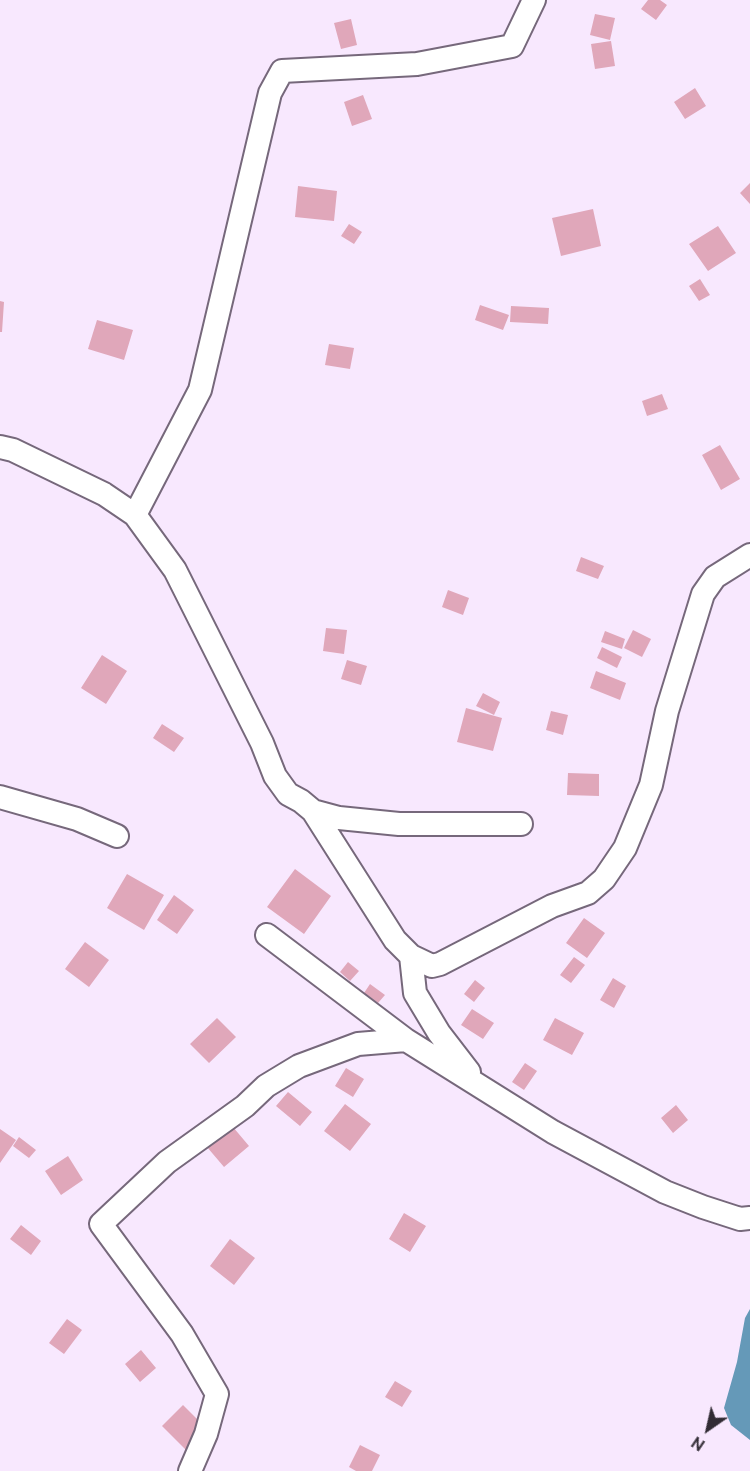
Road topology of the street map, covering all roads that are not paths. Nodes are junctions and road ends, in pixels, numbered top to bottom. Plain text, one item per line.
1 (534, 0) edge
2 (0, 447) edge
3 (135, 514) junction
4 (750, 555) edge
5 (0, 796) edge
6 (313, 812) junction
7 (521, 824) dead end
8 (117, 836) dead end
9 (267, 935) dead end
10 (411, 956) junction
11 (406, 1040) junction
12 (479, 1085) junction
13 (750, 1218) edge
14 (190, 1471) edge

1 - 3 street
2 - 3 street
3 - 6 street
4 - 10 street
5 - 8 street
6 - 7 street
6 - 10 street
9 - 11 street
10 - 12 street
11 - 12 street
11 - 14 street
12 - 13 street

